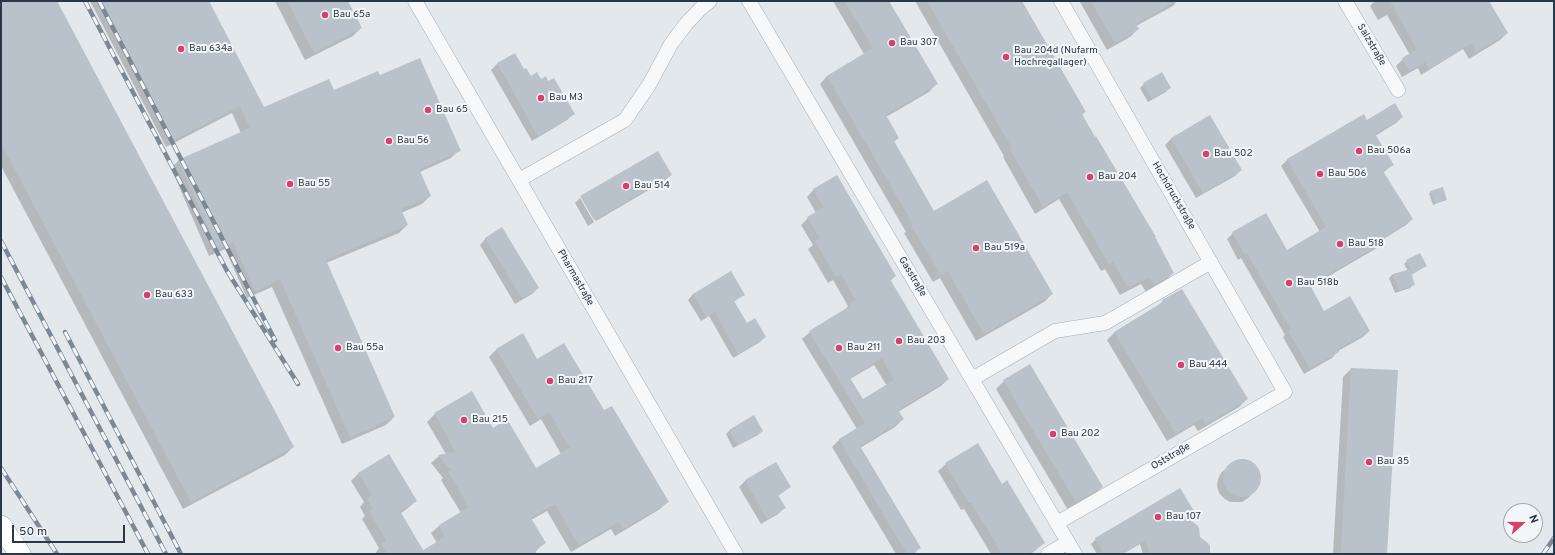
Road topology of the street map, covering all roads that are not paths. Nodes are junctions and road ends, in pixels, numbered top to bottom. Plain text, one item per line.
1 (415, 1) edge
2 (710, 1) edge
3 (749, 1) edge
4 (1061, 1) edge
5 (1345, 1) edge
6 (1398, 90) dead end
7 (519, 180) junction
8 (1211, 262) junction
9 (972, 379) junction
10 (1285, 392) joint
11 (1057, 523) junction
12 (1, 526) edge
13 (1071, 548) edge
14 (20, 554) edge
15 (736, 554) edge
16 (1048, 554) edge

1 - 7 street, Pharmastraße
2 - 7 street
3 - 9 street, Gasstraße
4 - 8 street, Hochdruckstraße
5 - 6 street, Salzstraße
7 - 15 street, Pharmastraße
8 - 9 street
8 - 10 street, Hochdruckstraße
9 - 11 street, Gasstraße
10 - 11 street, Oststraße
11 - 13 street, Gasstraße
12 - 14 main road
13 - 16 street

